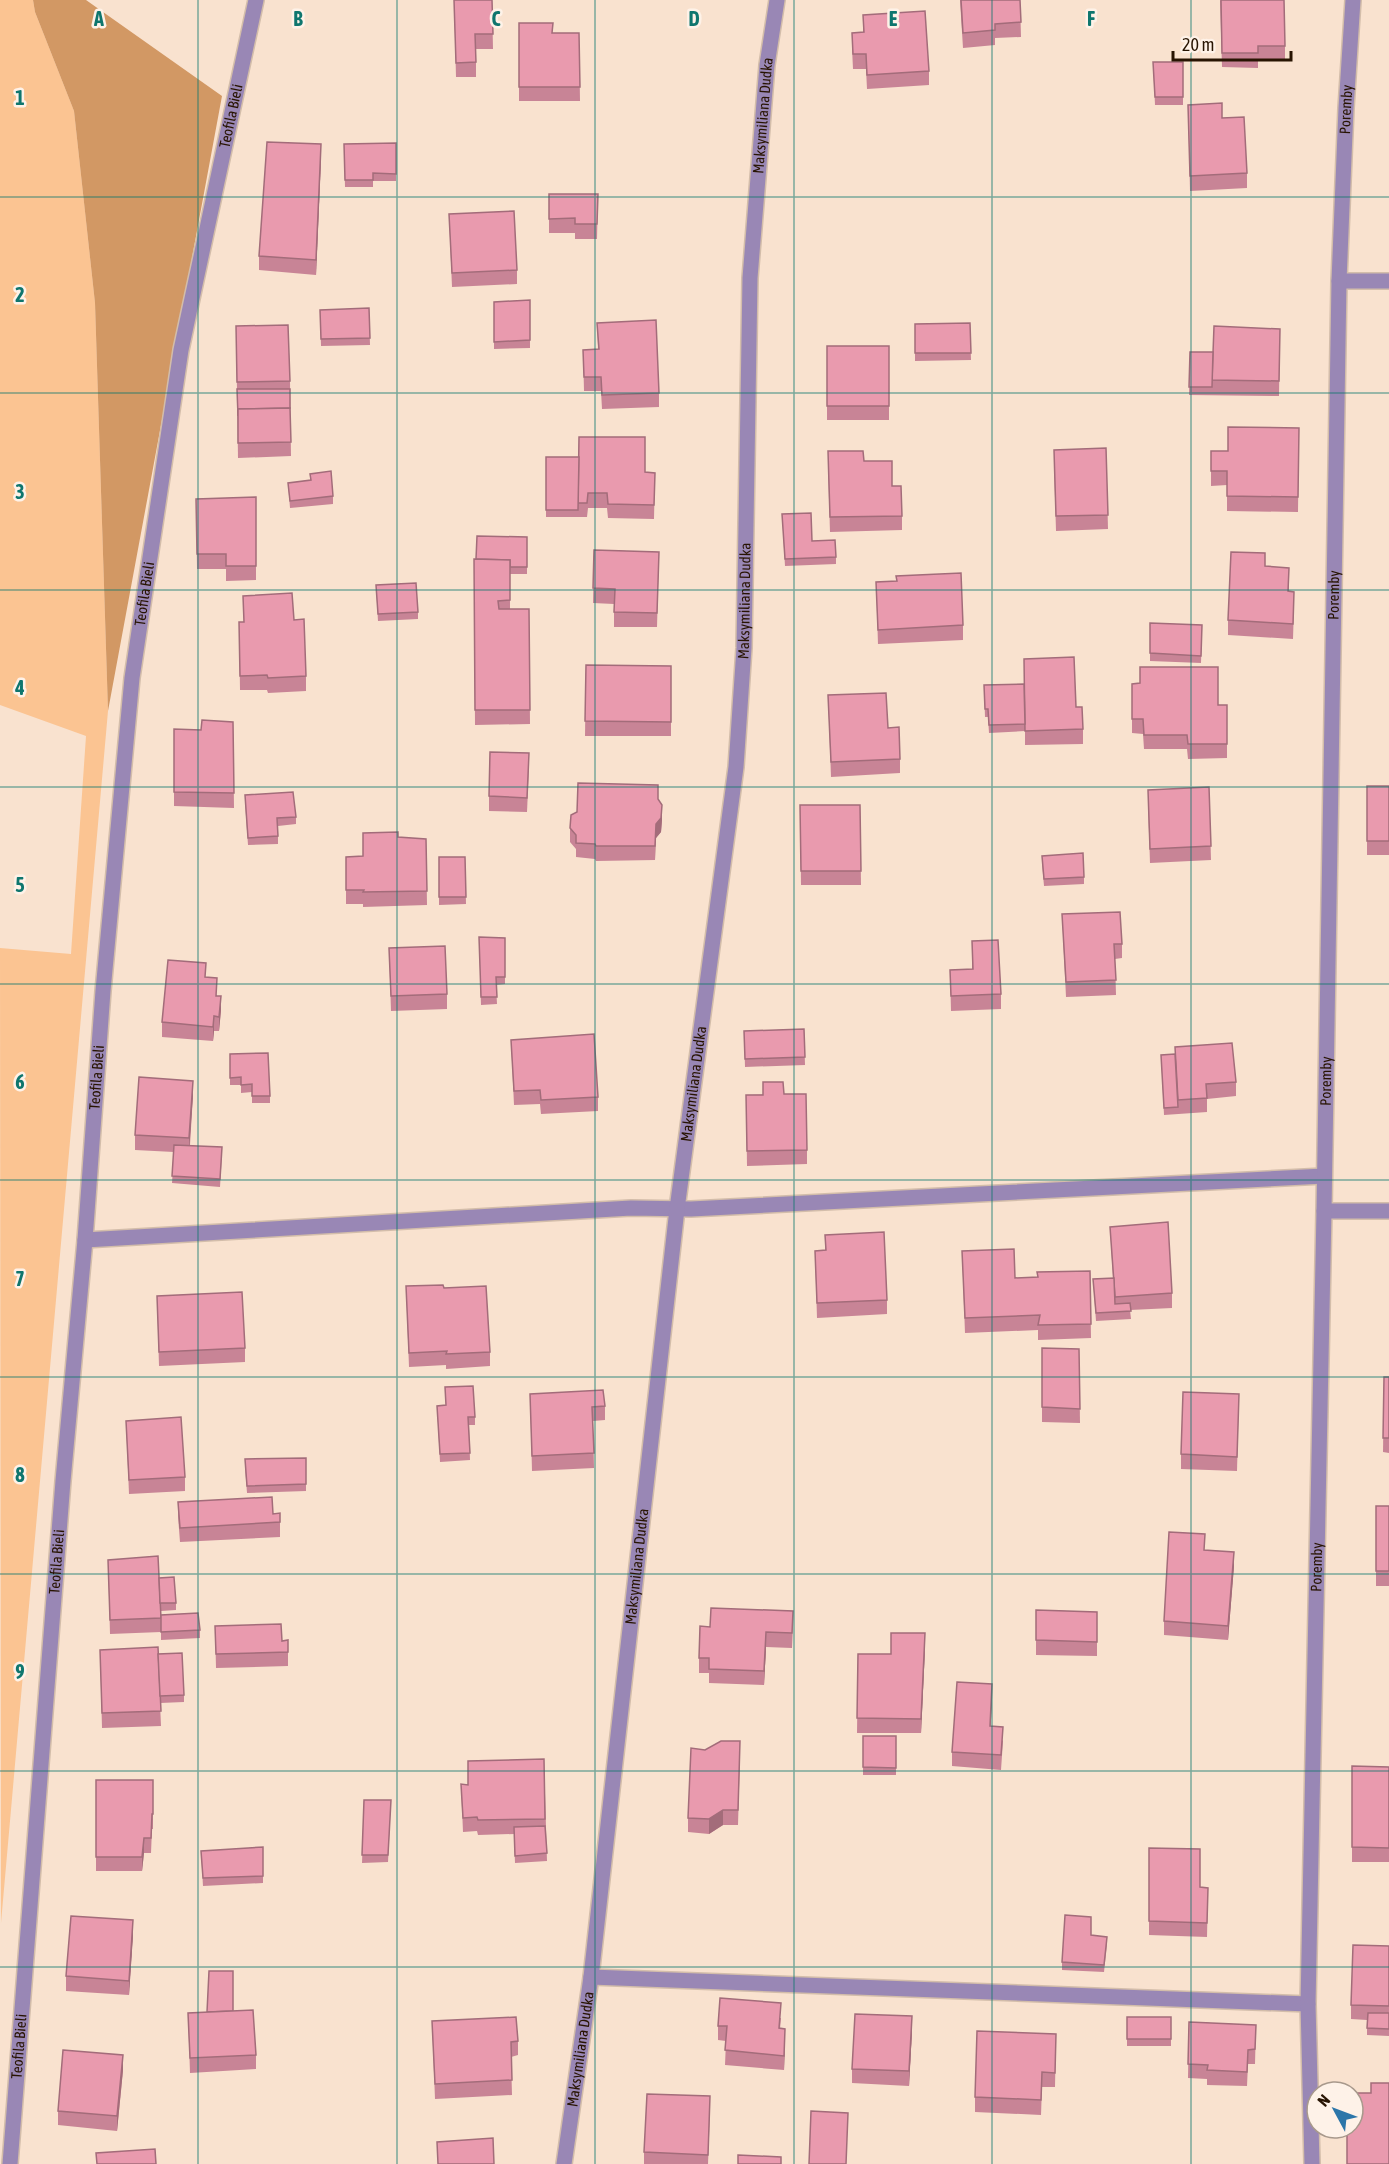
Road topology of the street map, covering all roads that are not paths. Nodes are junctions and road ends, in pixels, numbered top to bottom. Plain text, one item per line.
1 (256, 0) edge
2 (777, 0) edge
3 (1353, 0) edge
4 (1339, 281) junction
5 (1389, 281) edge
6 (1324, 1176) junction
7 (677, 1209) junction
8 (1324, 1211) junction
9 (1389, 1211) edge
10 (85, 1240) junction
11 (591, 1977) junction
12 (1308, 2004) junction
13 (10, 2164) edge
14 (564, 2164) edge
15 (1312, 2164) edge

1 - 10 street, Teofila Bieli
2 - 7 street, Maksymiliana Dudka
3 - 4 street, Poremby
4 - 5 street
4 - 6 street, Poremby
6 - 7 street
6 - 8 street, Poremby
7 - 10 street
7 - 11 street, Maksymiliana Dudka
8 - 9 street
8 - 12 street, Poremby
10 - 13 street, Teofila Bieli
11 - 12 street
11 - 14 street, Maksymiliana Dudka
12 - 15 street, Poremby

